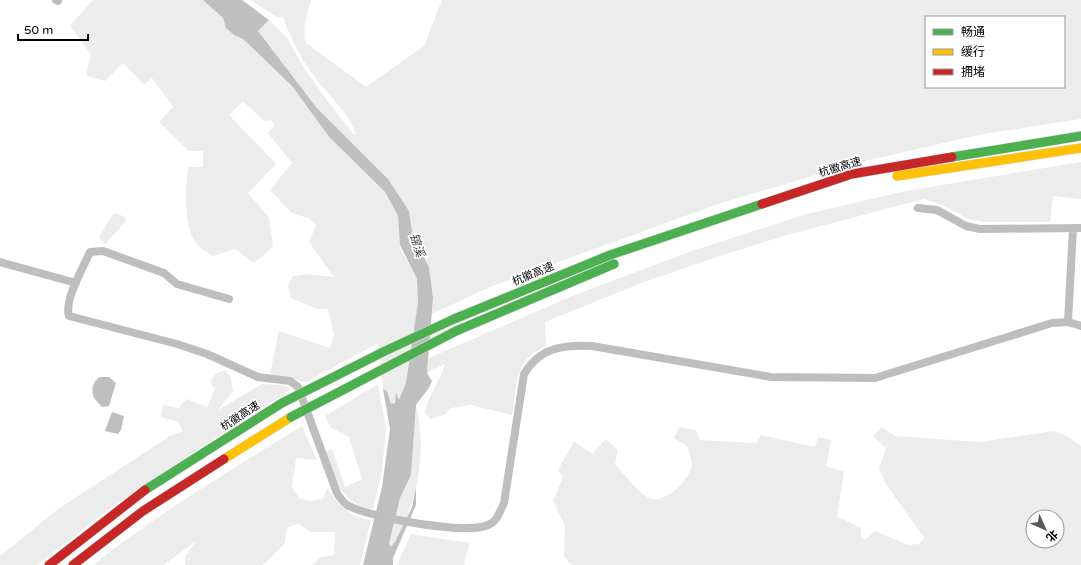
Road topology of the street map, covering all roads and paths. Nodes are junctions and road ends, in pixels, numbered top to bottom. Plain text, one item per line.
1 (1081, 136) edge
2 (1081, 148) edge
3 (918, 208) dead end
4 (1077, 229) edge
5 (645, 253) dead end
6 (623, 261) dead end
7 (0, 262) edge
8 (76, 283) junction
9 (229, 299) dead end
10 (1068, 322) junction
11 (1081, 326) edge
12 (49, 565) edge
13 (74, 565) edge

1 - 12 highway, 杭徽高速, bridge
2 - 5 highway, 杭徽高速
3 - 4 street
4 - 10 street
6 - 13 highway, 杭徽高速, bridge
7 - 8 street
8 - 9 street
8 - 10 street
10 - 11 street

